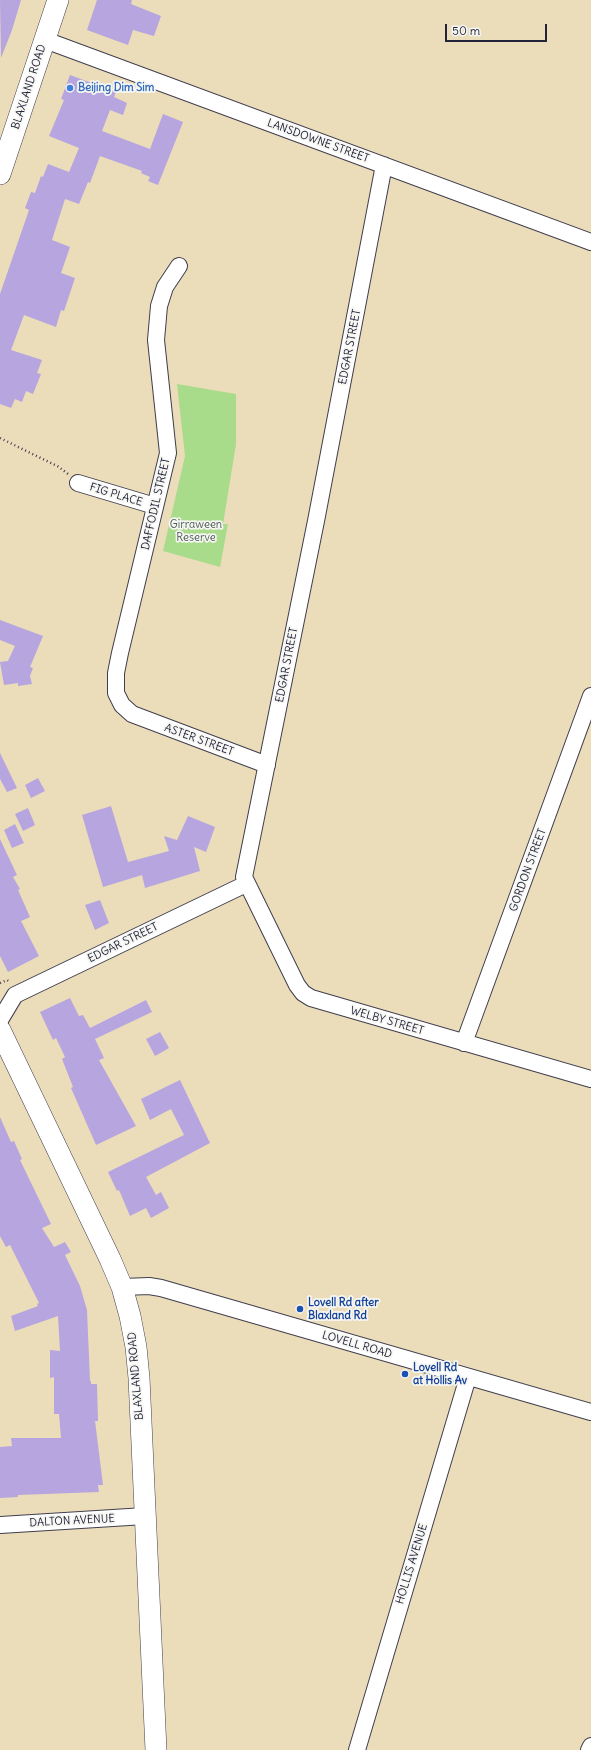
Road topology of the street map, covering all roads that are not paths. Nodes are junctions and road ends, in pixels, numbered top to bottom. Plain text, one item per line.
1 (58, 0) edge
2 (44, 40) junction
3 (384, 165) junction
4 (0, 174) edge
5 (591, 242) edge
6 (179, 266) dead end
7 (78, 483) road end
8 (154, 506) junction
9 (591, 696) edge
10 (132, 714) joint
11 (267, 765) junction
12 (246, 884) junction
13 (0, 1020) edge
14 (0, 1030) edge
15 (464, 1043) junction
16 (591, 1079) edge
17 (122, 1287) junction
18 (468, 1377) junction
19 (591, 1412) edge
20 (145, 1516) junction
21 (0, 1525) edge
22 (591, 1746) edge
23 (156, 1750) edge
24 (357, 1750) edge
25 (589, 1750) edge

1 - 2 main road, BLAXLAND ROAD
2 - 3 street, LANSDOWNE STREET
2 - 4 main road, BLAXLAND ROAD
3 - 5 street, LANSDOWNE STREET
3 - 11 street, EDGAR STREET
6 - 8 street, DAFFODIL STREET
7 - 8 street, FIG PLACE
8 - 10 street, DAFFODIL STREET
9 - 15 street, GORDON STREET
10 - 11 street, ASTER STREET
11 - 12 street, EDGAR STREET
12 - 13 street, EDGAR STREET
12 - 15 street, WELBY STREET
14 - 17 main road, BLAXLAND ROAD
15 - 16 street, WELBY STREET
17 - 18 street, LOVELL ROAD
17 - 20 main road, BLAXLAND ROAD
18 - 19 street, LOVELL ROAD
18 - 24 street, HOLLIS AVENUE
20 - 21 street, DALTON AVENUE
20 - 23 main road, BLAXLAND ROAD
22 - 25 street

